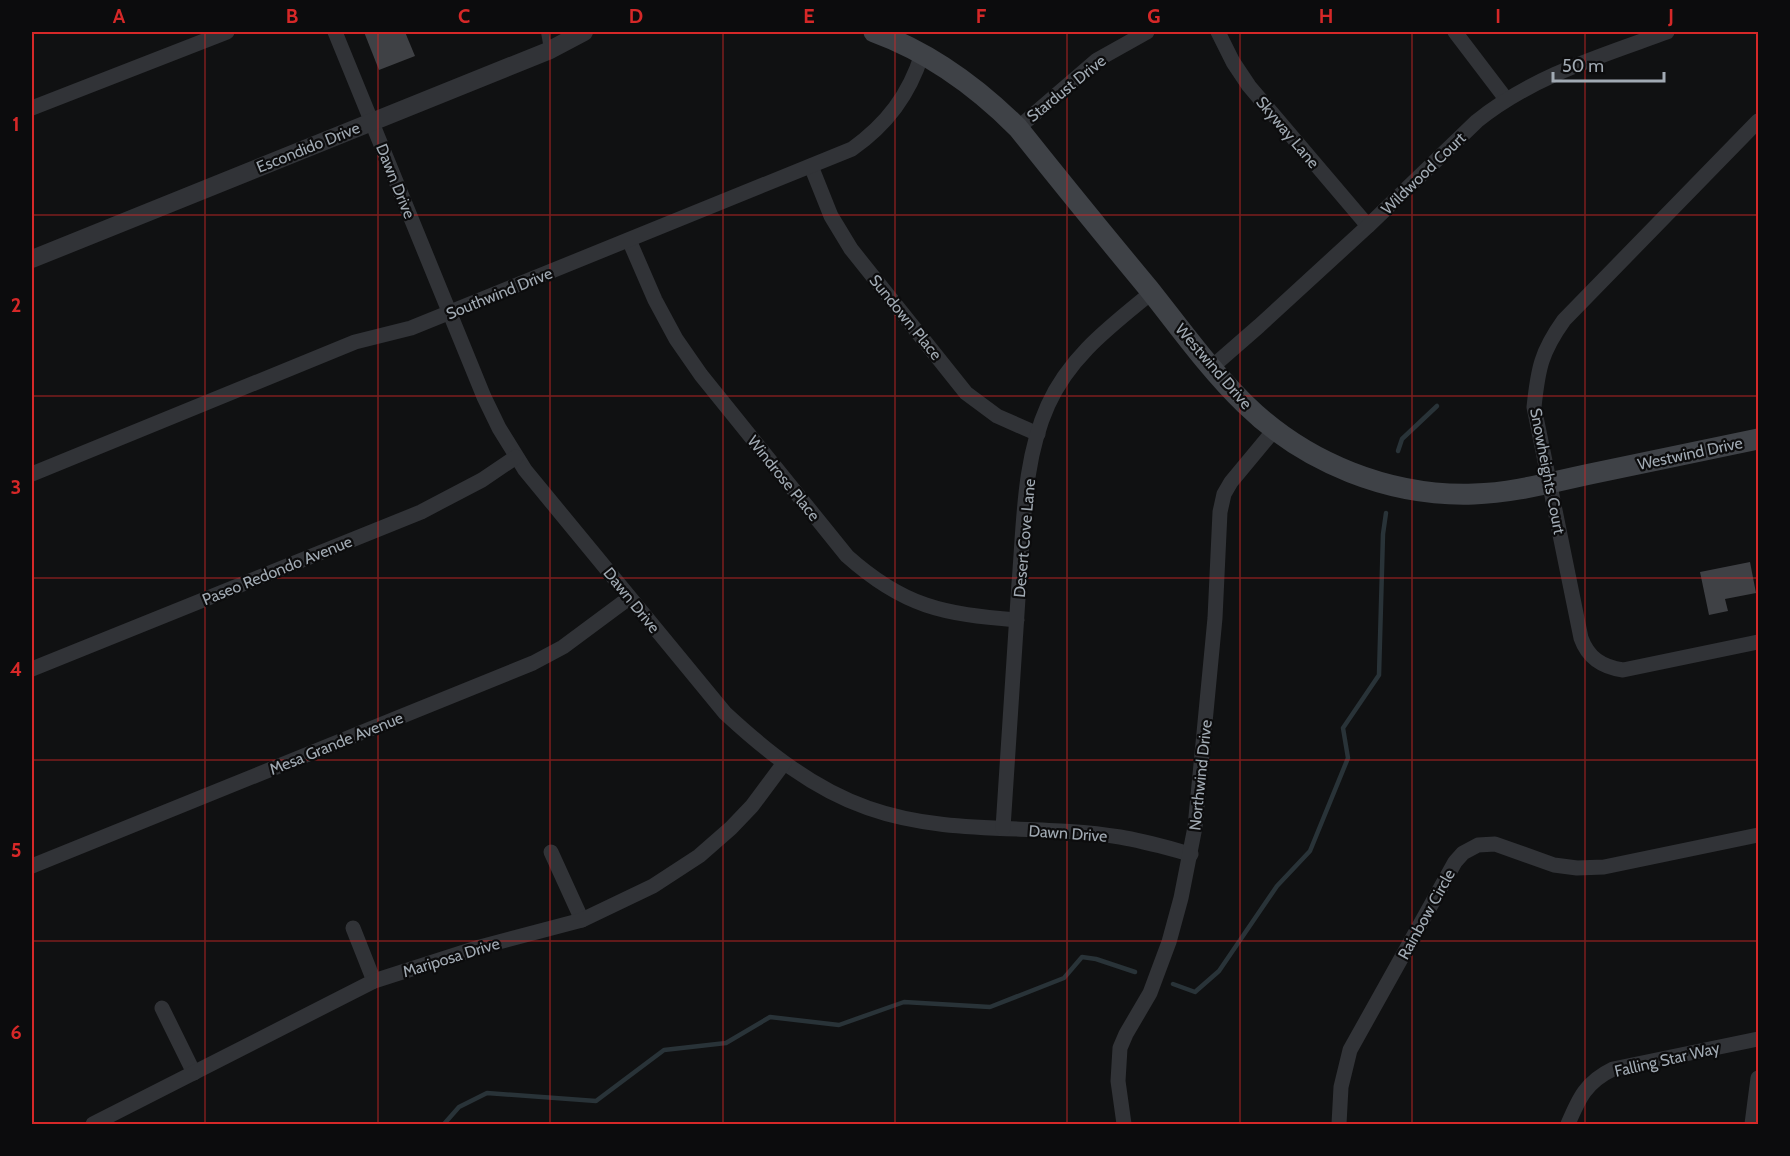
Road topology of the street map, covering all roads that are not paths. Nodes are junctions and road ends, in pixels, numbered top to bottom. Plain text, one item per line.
1 (226, 32) edge
2 (335, 32) edge
3 (545, 32) edge
4 (584, 32) edge
5 (873, 32) edge
6 (1147, 32) edge
7 (1218, 32) edge
8 (1455, 32) edge
9 (1663, 32) edge
10 (548, 51) junction
11 (922, 54) junction
12 (1506, 99) junction
13 (32, 108) edge
14 (372, 121) junction
15 (1758, 121) edge
16 (1018, 128) junction
17 (811, 166) junction
18 (1368, 226) junction
19 (629, 240) junction
20 (32, 259) edge
21 (1151, 293) junction
22 (449, 312) junction
23 (1212, 367) junction
24 (1275, 429) junction
25 (1038, 434) junction
26 (1758, 440) edge
27 (516, 457) junction
28 (32, 474) edge
29 (1550, 483) junction
30 (629, 598) junction
31 (1017, 620) junction
32 (1758, 642) edge
33 (32, 669) edge
34 (784, 763) junction
35 (1003, 828) junction
36 (1758, 835) edge
37 (551, 852) dead end
38 (1191, 854) junction
39 (32, 866) edge
40 (582, 920) junction
41 (353, 928) dead end
42 (374, 981) junction
43 (162, 1008) dead end
44 (1758, 1039) edge
45 (194, 1073) junction
46 (1758, 1077) edge
47 (93, 1125) edge
48 (1124, 1125) edge
49 (1339, 1125) edge
50 (1568, 1125) edge
51 (1752, 1125) edge

1 - 13 street
2 - 14 street, Dawn Drive
3 - 10 lane
4 - 10 street, Escondido Drive
5 - 11 main road, Westwind Drive
6 - 16 street, Stardust Drive
7 - 18 street, Skyway Lane
8 - 12 street
9 - 12 street, Wildwood Court
10 - 14 street, Escondido Drive
11 - 16 main road, Westwind Drive
11 - 17 street, Southwind Drive
12 - 18 street, Wildwood Court
14 - 20 street, Escondido Drive
14 - 22 street, Dawn Drive
15 - 29 street, Snowheights Court
16 - 21 main road, Westwind Drive
17 - 19 street, Southwind Drive
17 - 25 street, Sundown Place
18 - 23 street, Wildwood Court
19 - 22 street, Southwind Drive
19 - 31 street, Windrose Place
21 - 23 main road, Westwind Drive
21 - 25 street, Desert Cove Lane
22 - 27 street, Dawn Drive
22 - 28 street, Southwind Drive
23 - 24 main road, Westwind Drive
24 - 29 main road, Westwind Drive
24 - 38 street, Northwind Drive
25 - 31 street, Desert Cove Lane
26 - 29 main road, Westwind Drive
27 - 30 street, Dawn Drive
27 - 33 street, Paseo Redondo Avenue
29 - 32 street, Snowheights Court
30 - 34 street, Dawn Drive
30 - 39 street, Mesa Grande Avenue
31 - 35 street, Desert Cove Lane
34 - 35 street, Dawn Drive
34 - 40 street, Mariposa Drive
35 - 38 street, Dawn Drive
36 - 49 street, Rainbow Circle
37 - 40 street
38 - 48 street, Northwind Drive
40 - 42 street, Mariposa Drive
41 - 42 street
42 - 45 street, Mariposa Drive
43 - 45 street
44 - 50 street, Falling Star Way
45 - 47 street, Mariposa Drive
46 - 51 street

